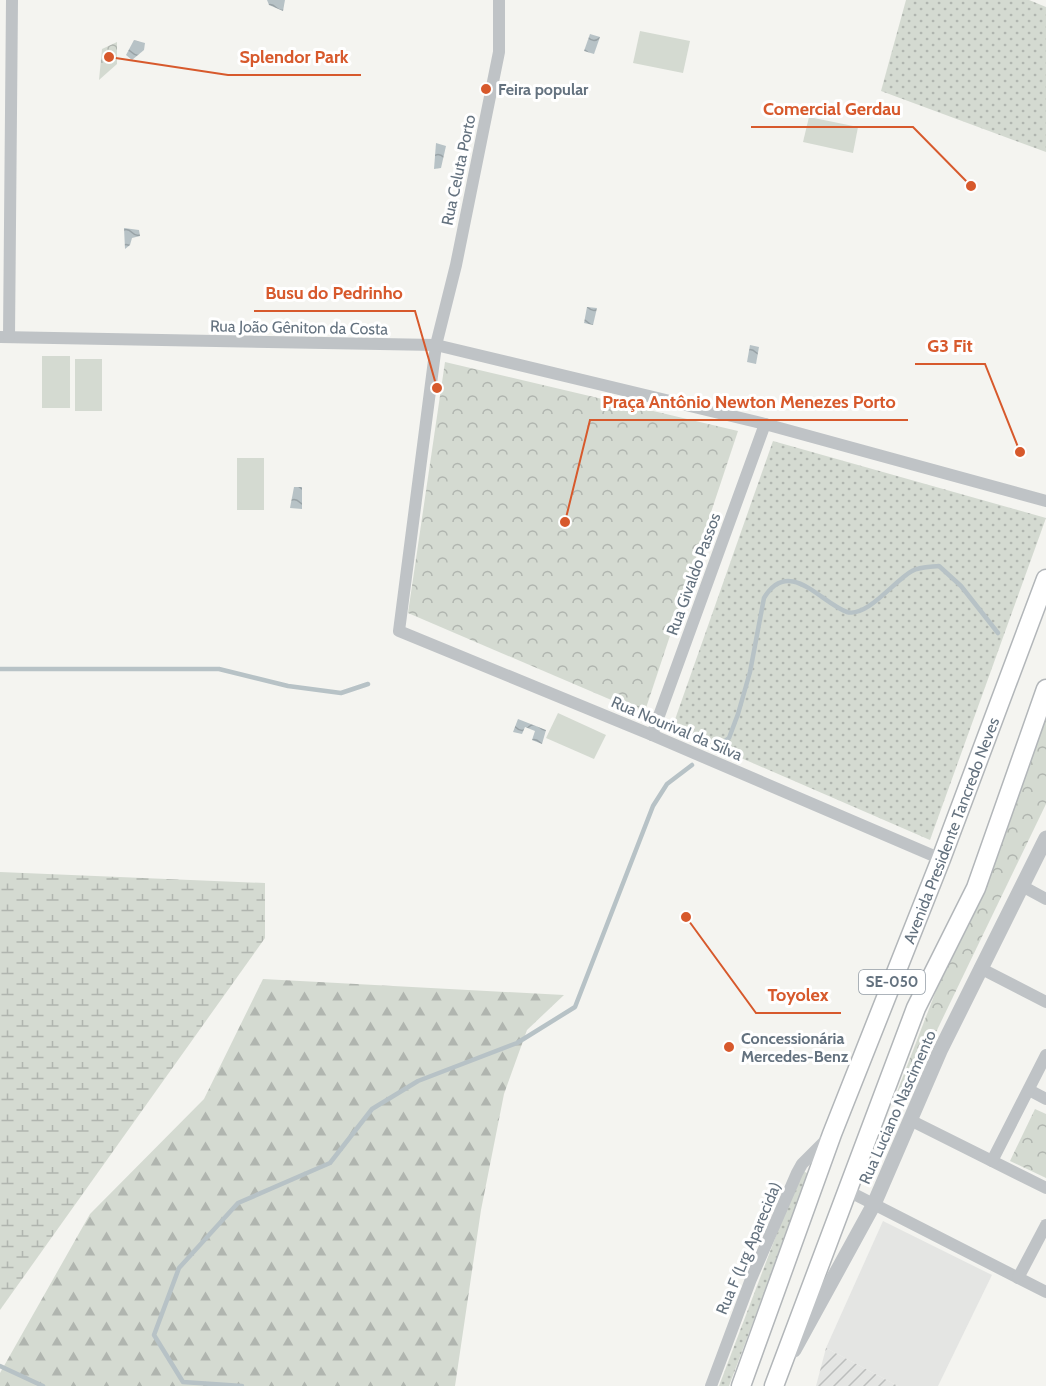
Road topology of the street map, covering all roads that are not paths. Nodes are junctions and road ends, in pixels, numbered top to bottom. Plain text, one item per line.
1 (12, 0) edge
2 (499, 0) edge
3 (5, 181) edge
4 (4, 337) edge
5 (436, 345) junction
6 (765, 424) junction
7 (1046, 501) edge
8 (1046, 579) edge
9 (399, 631) joint
10 (1046, 689) edge
11 (652, 735) junction
12 (1046, 838) edge
13 (941, 859) junction
14 (1022, 886) junction
15 (1046, 899) edge
16 (980, 968) junction
17 (1046, 1002) edge
18 (1046, 1055) edge
19 (1029, 1090) junction
20 (1046, 1099) edge
21 (910, 1120) junction
22 (832, 1134) junction
23 (992, 1161) junction
24 (1046, 1188) edge
25 (848, 1191) junction
26 (874, 1204) junction
27 (1046, 1225) edge
28 (1018, 1278) junction
29 (1046, 1292) edge
30 (711, 1386) edge
31 (741, 1386) edge
32 (774, 1386) edge

1 - 3 street
2 - 5 street, Rua Celuta Porto
3 - 4 street
4 - 5 street, Rua João Gêniton da Costa
5 - 6 street, Rua João Gêniton da Costa
5 - 9 street, Rua Celuta Porto
6 - 7 street, Rua João Gêniton da Costa
6 - 11 street, Rua Givaldo Passos
8 - 13 main road, Avenida Presidente Tancredo Neves / SE-050
9 - 11 street, Rua Nourival da Silva
10 - 25 main road, SE-050
11 - 13 street, Rua Nourival da Silva
12 - 14 street, Rua Luciano Nascimento
13 - 22 main road, Avenida Presidente Tancredo Neves / SE-050
14 - 15 street
14 - 16 street, Rua Luciano Nascimento
16 - 17 street
16 - 21 street, Rua Luciano Nascimento
18 - 19 street
19 - 20 street
19 - 23 street
21 - 23 street
21 - 26 street, Rua Luciano Nascimento
22 - 30 street, Rua F (Lrg Aparecida)
22 - 31 main road, Avenida Presidente Tancredo Neves / SE-050
23 - 24 street
25 - 26 street
25 - 32 main road, SE-050
26 - 28 street
26 - 32 street, Rua Luciano Nascimento
27 - 28 street
28 - 29 street

